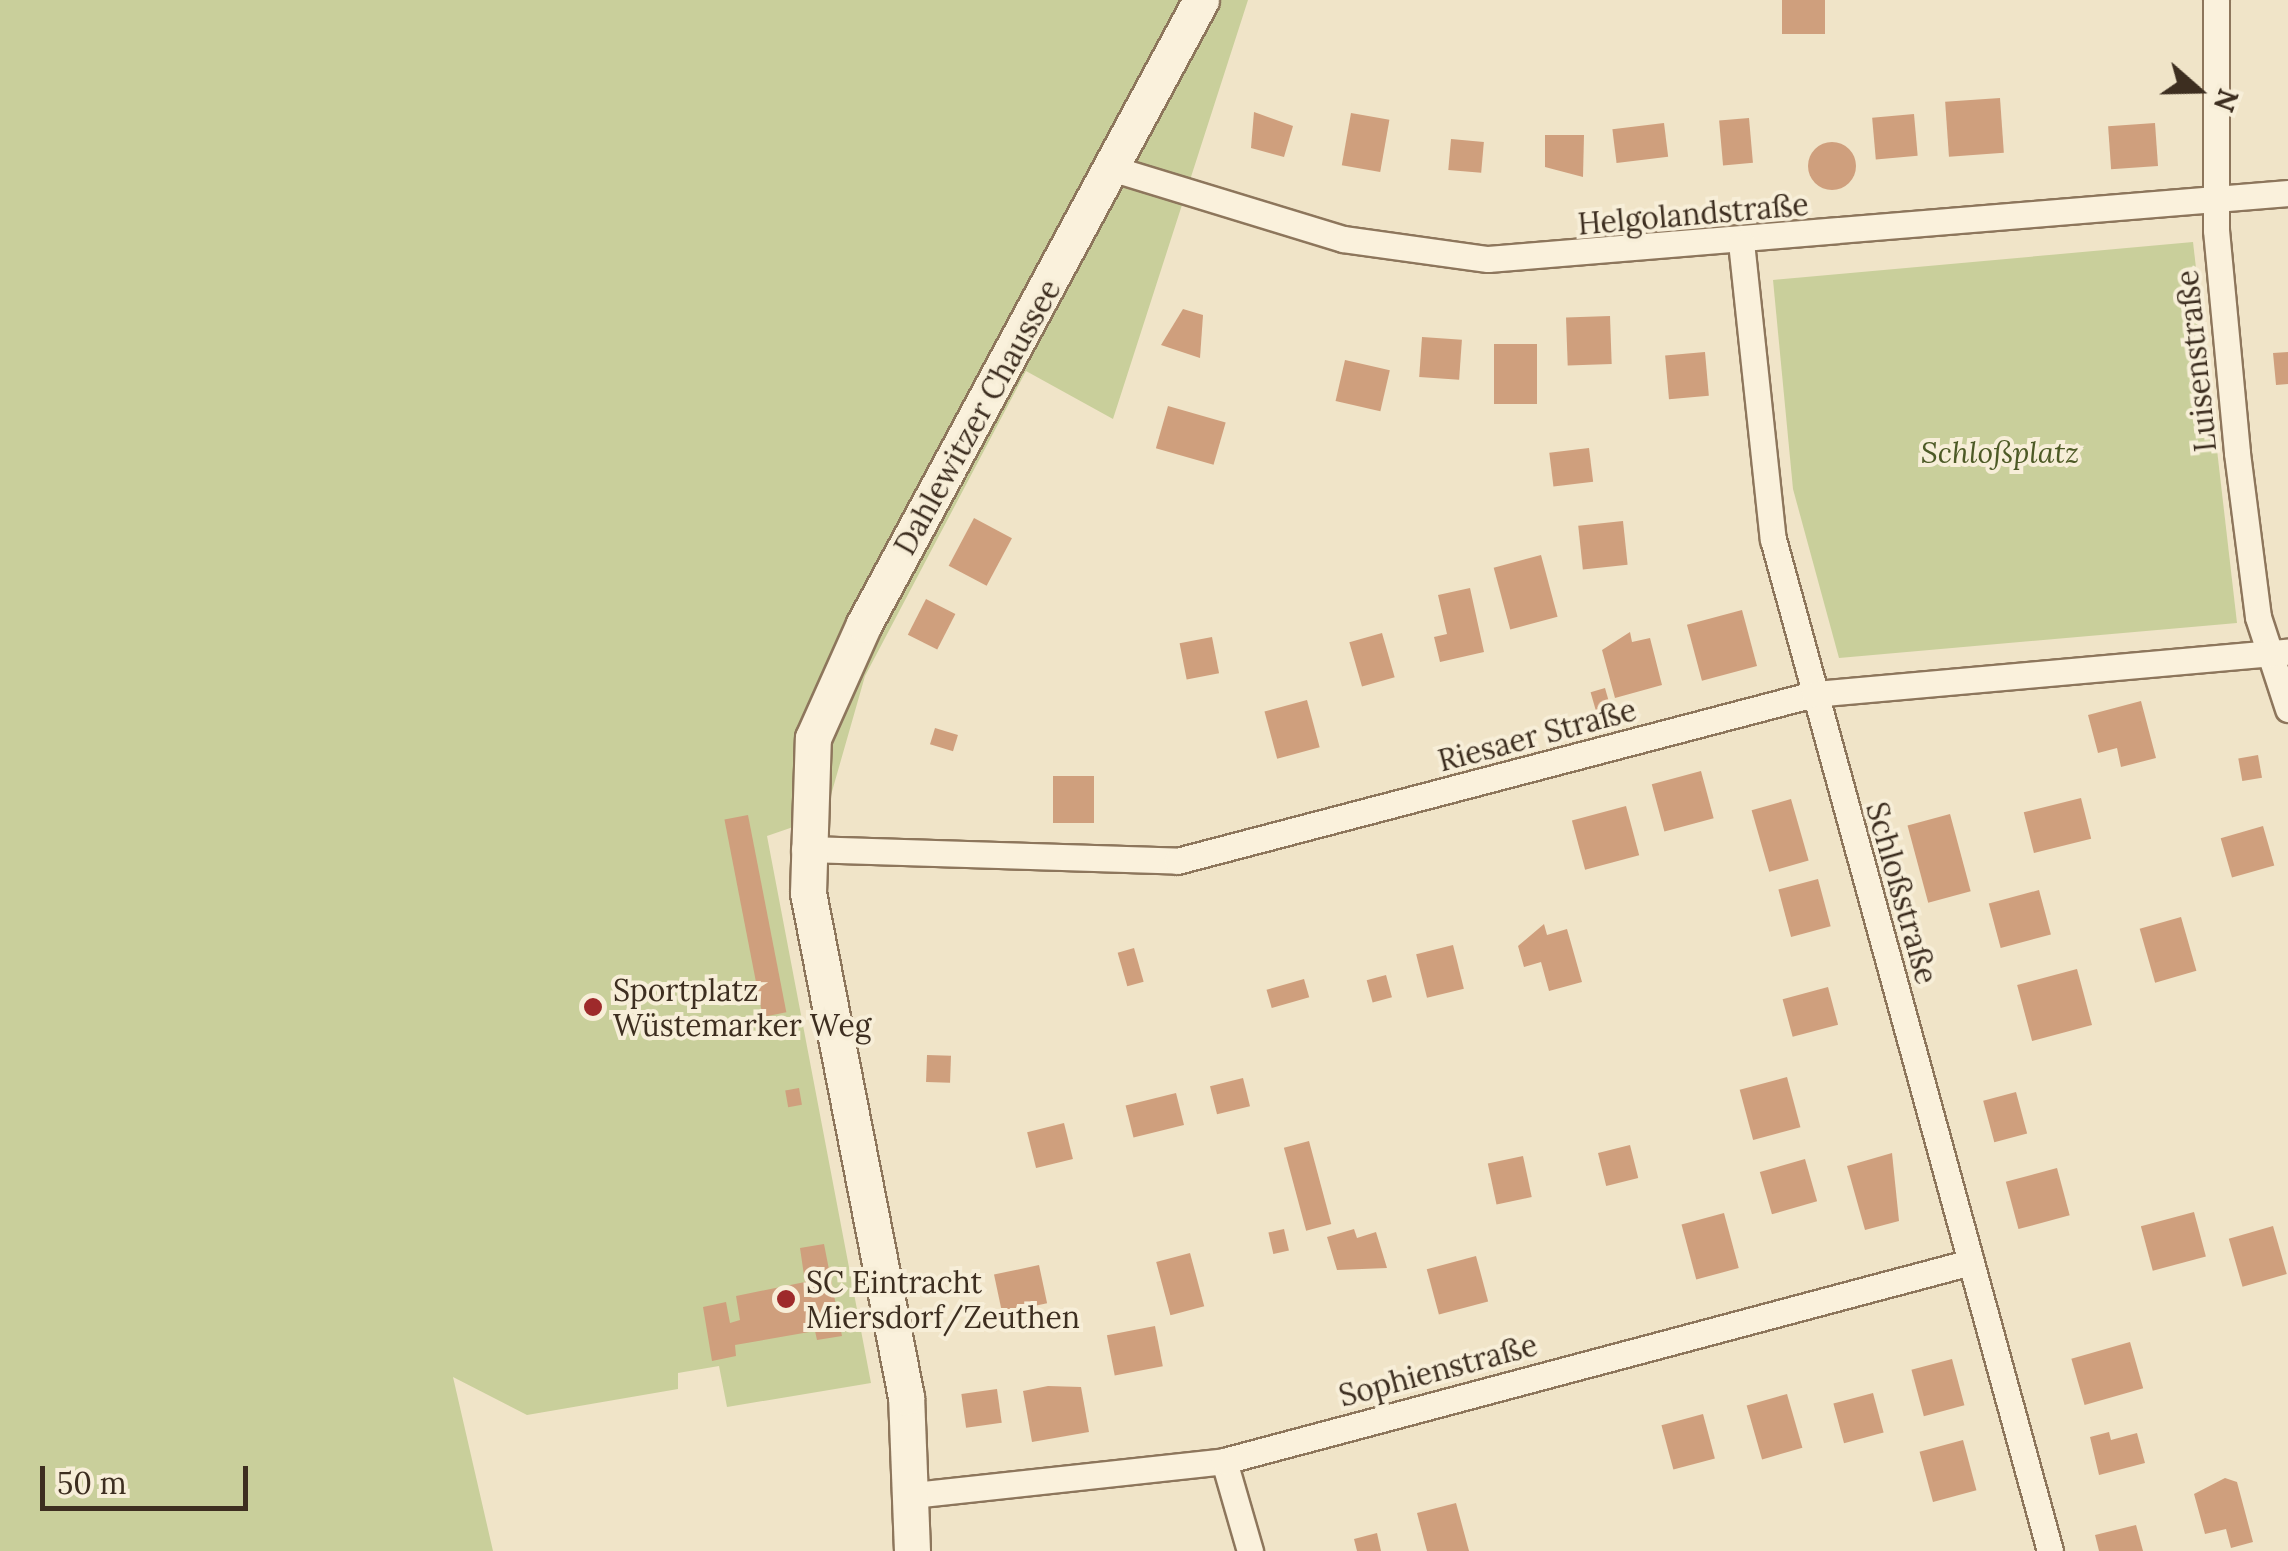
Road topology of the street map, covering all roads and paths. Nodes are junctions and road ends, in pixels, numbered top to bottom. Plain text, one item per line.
1 (1200, 0) edge
2 (2216, 0) edge
3 (1114, 168) junction
4 (2288, 193) edge
5 (2220, 199) junction
6 (1741, 242) junction
7 (2281, 653) edge
8 (1814, 694) junction
9 (2288, 709) edge
10 (804, 849) junction
11 (1971, 1262) junction
12 (1224, 1461) junction
13 (913, 1495) junction
14 (912, 1551) edge
15 (1250, 1551) edge
16 (2050, 1551) edge

1 - 3 main road, Dahlewitzer Chaussee
2 - 5 street, Luisenstraße
3 - 6 street, Helgolandstraße
3 - 10 main road, Dahlewitzer Chaussee
4 - 5 street, Helgolandstraße
5 - 6 street, Helgolandstraße
5 - 7 street, Luisenstraße
6 - 8 street, Schloßstraße
7 - 8 street, Riesaer Straße
7 - 9 street, Luisenstraße
8 - 10 street, Riesaer Straße
8 - 11 street, Schloßstraße
10 - 13 main road, Dahlewitzer Chaussee
11 - 12 street, Sophienstraße
11 - 16 street, Schloßstraße
12 - 13 street, Sophienstraße
12 - 15 street
13 - 14 main road, Dahlewitzer Chaussee

